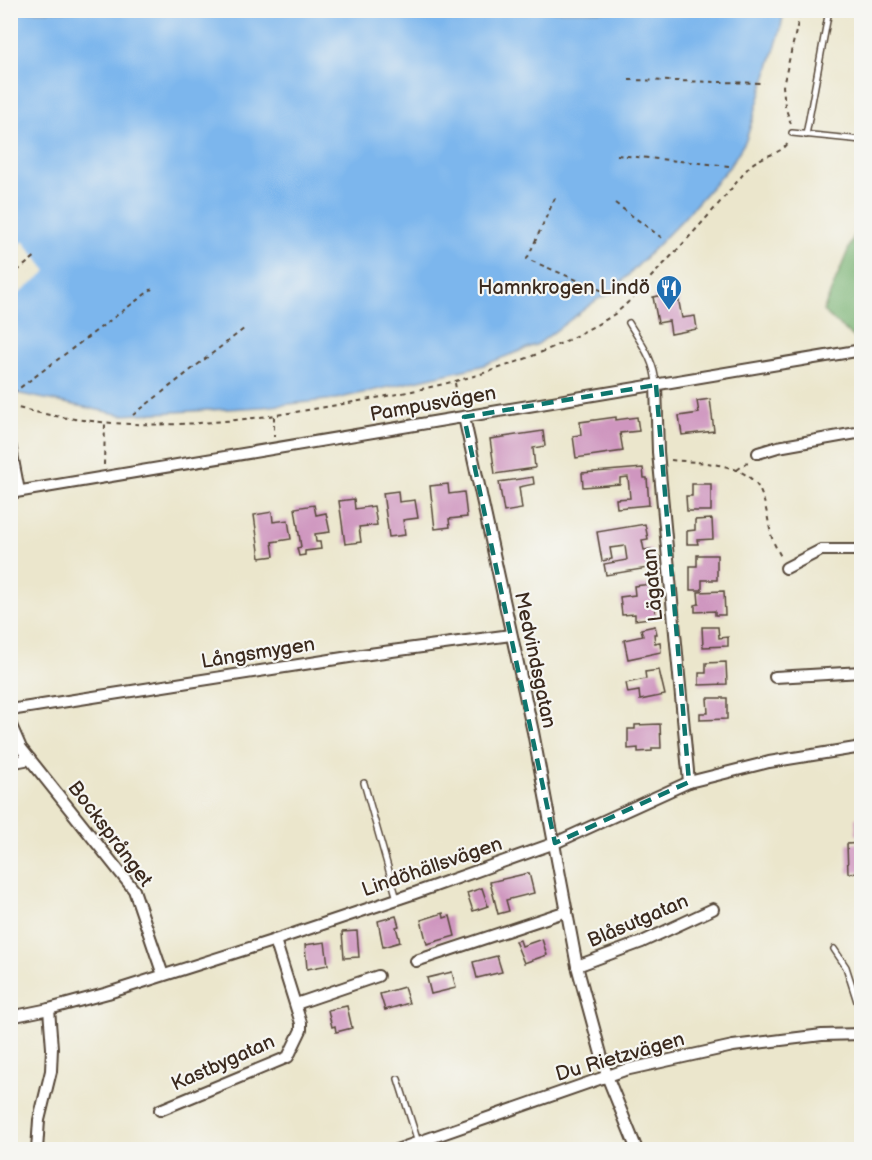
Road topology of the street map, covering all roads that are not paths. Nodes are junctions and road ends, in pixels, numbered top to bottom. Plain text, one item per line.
1 (830, 10) edge
2 (792, 133) road end
3 (806, 135) junction
4 (861, 140) edge
5 (629, 323) dead end
6 (861, 350) edge
7 (656, 385) junction
8 (464, 417) junction
9 (861, 432) edge
10 (10, 444) edge
11 (758, 453) road end
12 (15, 492) edge
13 (861, 550) edge
14 (786, 568) road end
15 (511, 634) junction
16 (861, 672) edge
17 (775, 677) dead end
18 (10, 710) edge
19 (10, 723) edge
20 (861, 747) edge
21 (30, 759) junction
22 (10, 763) edge
23 (689, 782) junction
24 (364, 783) dead end
25 (555, 843) junction
26 (396, 899) junction
27 (713, 909) dead end
28 (567, 911) junction
29 (275, 940) junction
30 (834, 949) dead end
31 (416, 961) dead end
32 (577, 966) junction
33 (163, 975) junction
34 (378, 976) dead end
35 (296, 1004) junction
36 (49, 1010) junction
37 (10, 1017) edge
38 (861, 1017) edge
39 (861, 1034) edge
40 (607, 1076) junction
41 (398, 1079) dead end
42 (160, 1110) dead end
43 (417, 1142) junction
44 (37, 1149) edge
45 (396, 1149) edge
46 (637, 1149) edge

1 - 3 lane
2 - 3 lane
3 - 4 lane
5 - 7 lane
6 - 7 street, Pampusvägen
7 - 8 street, Pampusvägen
7 - 23 street, Lägatan
8 - 12 street, Pampusvägen
8 - 15 street, Medvindsgatan
9 - 11 street
10 - 12 street
13 - 14 street
15 - 18 street, Långsmygen
15 - 25 street, Medvindsgatan
16 - 17 street
19 - 21 street, Bocksprånget
20 - 23 street, Lindöhällsvägen
21 - 22 street
21 - 33 street, Bocksprånget
23 - 25 street, Lindöhällsvägen
24 - 26 lane
25 - 26 street, Lindöhällsvägen
25 - 28 street, Medvindsgatan
26 - 29 street, Lindöhällsvägen
27 - 32 street, Blåsutgatan
28 - 31 street
28 - 32 street, Medvindsgatan
29 - 33 street, Lindöhällsvägen
29 - 35 street, Kastbygatan
30 - 38 lane
32 - 40 street, Medvindsgatan
33 - 36 street, Lindöhällsvägen
34 - 35 street
35 - 42 street, Kastbygatan
36 - 37 street, Lindöhällsvägen
36 - 44 street
39 - 40 street, Du Rietzvägen
40 - 43 street, Du Rietzvägen
40 - 46 street, Medvindsgatan
41 - 43 lane
43 - 45 street, Du Rietzvägen

